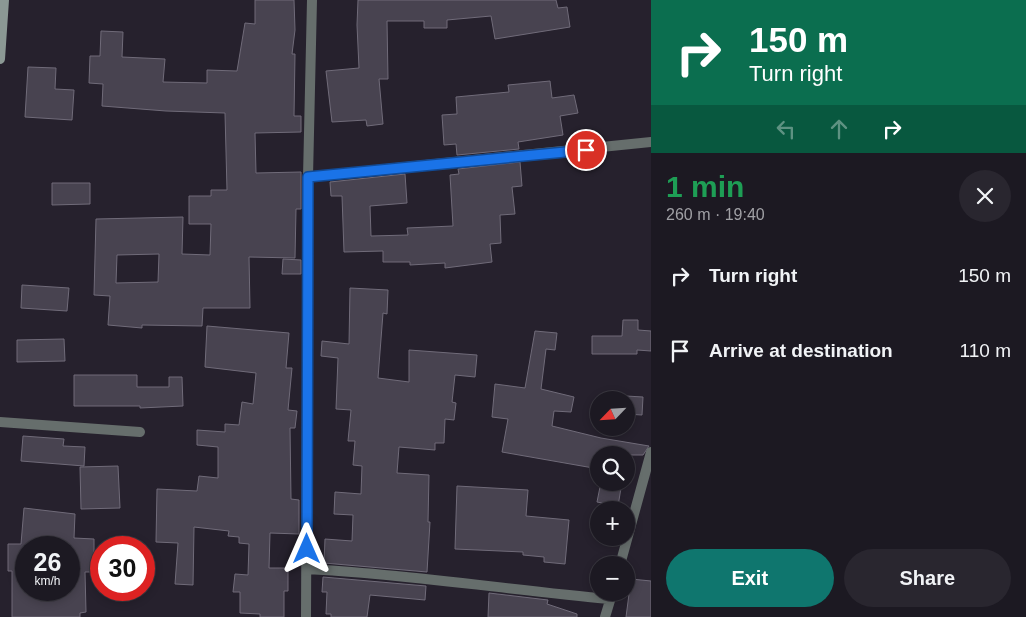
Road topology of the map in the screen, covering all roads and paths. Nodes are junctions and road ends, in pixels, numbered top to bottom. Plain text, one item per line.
1 (4, 0) edge
2 (312, 0) edge
3 (0, 59) edge
4 (648, 143) edge
5 (308, 177) junction
6 (0, 422) edge
7 (140, 432) dead end
8 (651, 452) edge
9 (622, 556) edge
10 (307, 569) junction
11 (590, 595) edge
12 (610, 601) edge
13 (306, 617) edge
14 (605, 617) edge

1 - 3 main road
2 - 5 street
4 - 5 street
5 - 10 street
6 - 7 street
8 - 9 street
10 - 11 street
10 - 13 street
12 - 14 street

